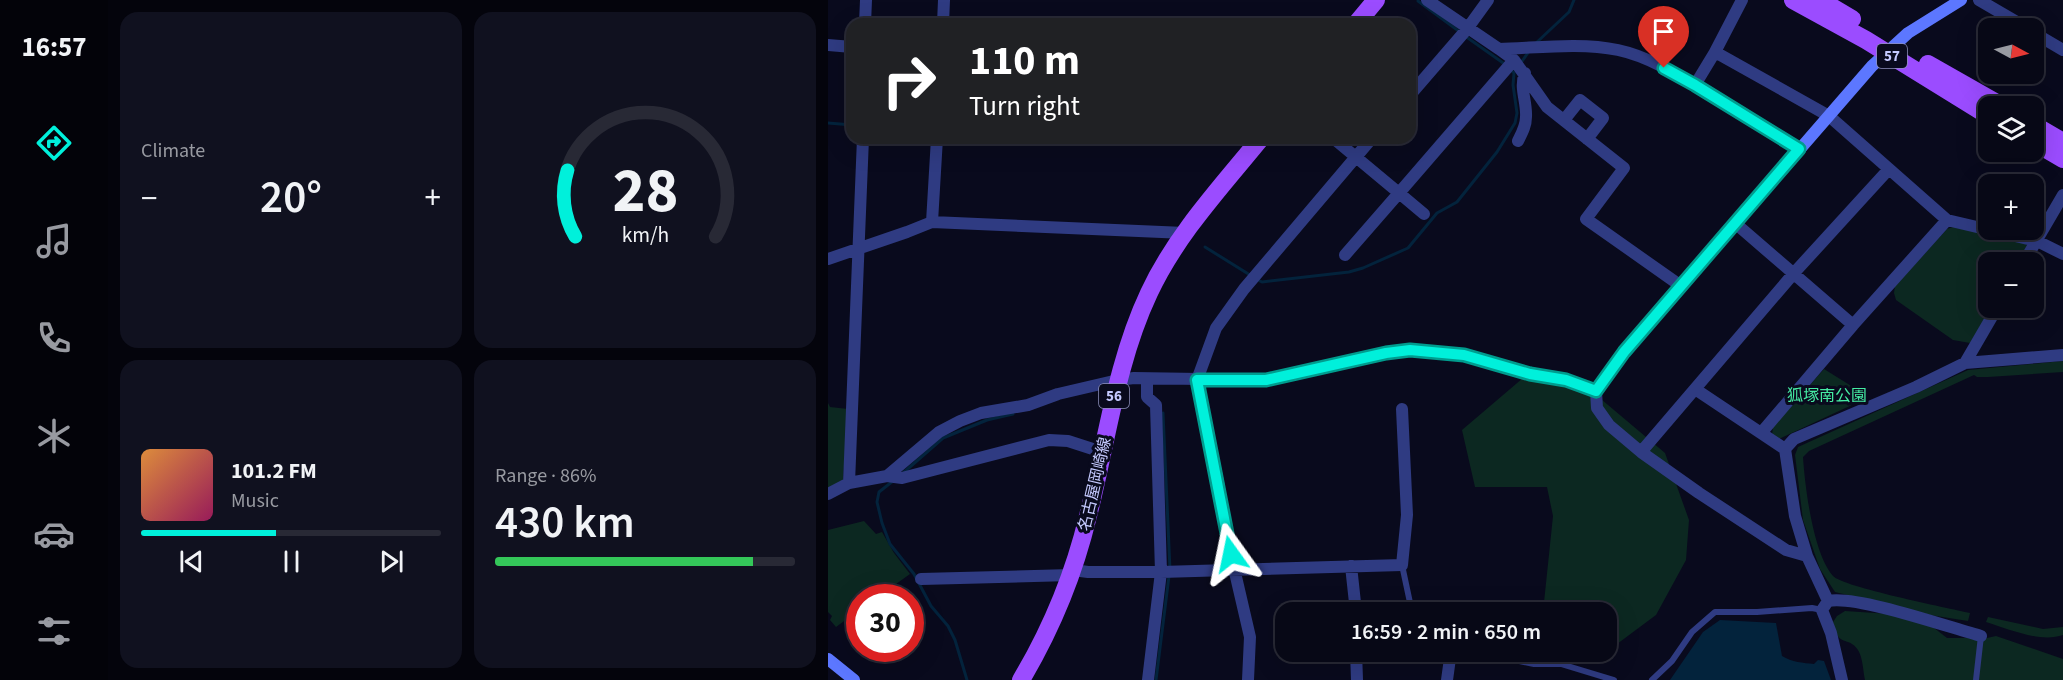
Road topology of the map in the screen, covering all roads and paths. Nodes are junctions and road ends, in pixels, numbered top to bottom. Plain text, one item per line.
1 (866, 0) edge
2 (944, 0) edge
3 (1376, 0) edge
4 (1427, 0) edge
5 (1488, 0) edge
6 (1742, 0) edge
7 (1794, 0) edge
8 (1820, 0) edge
9 (1961, 0) edge
10 (1978, 0) edge
11 (865, 18) edge
12 (943, 18) edge
13 (1361, 18) edge
14 (2009, 18) edge
15 (1467, 29) junction
16 (2044, 39) edge
17 (828, 45) edge
18 (846, 46) edge
19 (1891, 48) junction
20 (1499, 49) junction
21 (2063, 50) edge
22 (1715, 52) junction
23 (1514, 60) junction
24 (1525, 73) junction
25 (1695, 85) junction
26 (1416, 88) edge
27 (1983, 96) edge
28 (1978, 108) edge
29 (1829, 116) junction
30 (1564, 120) junction
31 (2044, 131) edge
32 (1587, 139) junction
33 (1518, 141) dead end
34 (2063, 142) edge
35 (863, 144) edge
36 (937, 144) edge
37 (1256, 144) edge
38 (1340, 144) edge
39 (1367, 144) edge
40 (2044, 148) edge
41 (1799, 149) junction
42 (1355, 157) junction
43 (2063, 159) edge
44 (1889, 169) junction
45 (1399, 193) junction
46 (2063, 195) edge
47 (1424, 214) dead end
48 (1947, 220) junction
49 (932, 222) junction
50 (1735, 223) junction
51 (1185, 233) junction
52 (2037, 241) junction
53 (859, 248) junction
54 (2030, 252) edge
55 (2063, 254) edge
56 (1345, 255) dead end
57 (828, 258) edge
58 (1794, 273) junction
59 (1681, 286) junction
60 (1991, 318) edge
61 (1853, 325) junction
62 (2063, 355) edge
63 (1965, 363) junction
64 (1148, 379) junction
65 (1118, 380) junction
66 (1197, 380) junction
67 (1695, 389) junction
68 (1596, 391) junction
69 (1402, 409) dead end
70 (1762, 432) junction
71 (1785, 448) junction
72 (1102, 452) junction
73 (1641, 452) junction
74 (887, 476) junction
75 (849, 483) junction
76 (828, 494) edge
77 (1807, 556) junction
78 (1402, 565) junction
79 (1351, 566) junction
80 (1235, 570) junction
81 (1072, 572) junction
82 (1161, 572) junction
83 (921, 579) dead end
84 (1355, 602) edge
85 (1410, 602) edge
86 (1825, 606) junction
87 (1981, 636) joint
88 (828, 659) edge
89 (1356, 662) edge
90 (1449, 662) edge
91 (1524, 662) edge
92 (854, 680) edge
93 (1021, 680) edge
94 (1148, 680) edge
95 (1248, 680) edge
96 (1357, 680) edge
97 (1447, 680) edge
98 (1614, 680) edge
99 (1652, 680) edge
100 (1842, 680) edge
101 (1976, 680) edge

1 - 11 street
2 - 12 street
3 - 13 main road
4 - 15 street
5 - 15 street
6 - 22 street
7 - 19 main road, 57
8 - 19 main road, 57
9 - 19 street
10 - 14 street
15 - 20 street
15 - 26 street
16 - 21 street
17 - 18 street
19 - 27 main road, 57
19 - 28 main road, 57
19 - 29 street
20 - 23 street
20 - 25 street
22 - 25 street
22 - 29 street
23 - 24 street
23 - 45 street
24 - 30 street
24 - 33 street
25 - 41 street
29 - 41 street
29 - 44 street
30 - 32 street
30 - 32 street
31 - 34 main road
32 - 59 street
35 - 53 street
36 - 49 street
37 - 51 main road, 名古屋岡崎線 / 56
38 - 42 street
39 - 42 street
40 - 43 main road
41 - 50 street
42 - 45 street
42 - 66 street
44 - 48 street
44 - 58 street
45 - 47 street
45 - 56 street
46 - 52 street
48 - 52 street
48 - 61 street
49 - 51 street
49 - 53 street
50 - 58 street
50 - 59 street
51 - 65 main road, 名古屋岡崎線 / 56
52 - 54 street
52 - 55 street
53 - 57 street
53 - 75 street
58 - 61 street
58 - 67 street
59 - 68 street
60 - 63 street
61 - 70 street
62 - 63 street
63 - 71 street
64 - 65 street
64 - 66 street
64 - 82 street
65 - 72 main road, 名古屋岡崎線 / 56
65 - 74 street
66 - 68 street
66 - 80 street
67 - 70 street
67 - 73 street
68 - 73 street
69 - 78 street
70 - 71 street
71 - 77 street
72 - 74 street
72 - 81 main road, 名古屋岡崎線 / 56
73 - 77 street
74 - 75 street
75 - 76 street
77 - 86 street
78 - 79 street
78 - 85 lane
79 - 80 street
79 - 84 street
80 - 82 street
80 - 95 street
81 - 82 street
81 - 83 street
81 - 93 main road, 名古屋岡崎線 / 56
82 - 94 street
86 - 87 street
86 - 99 lane
86 - 100 street
87 - 101 lane
88 - 92 street
89 - 96 street
90 - 97 street
91 - 98 lane

